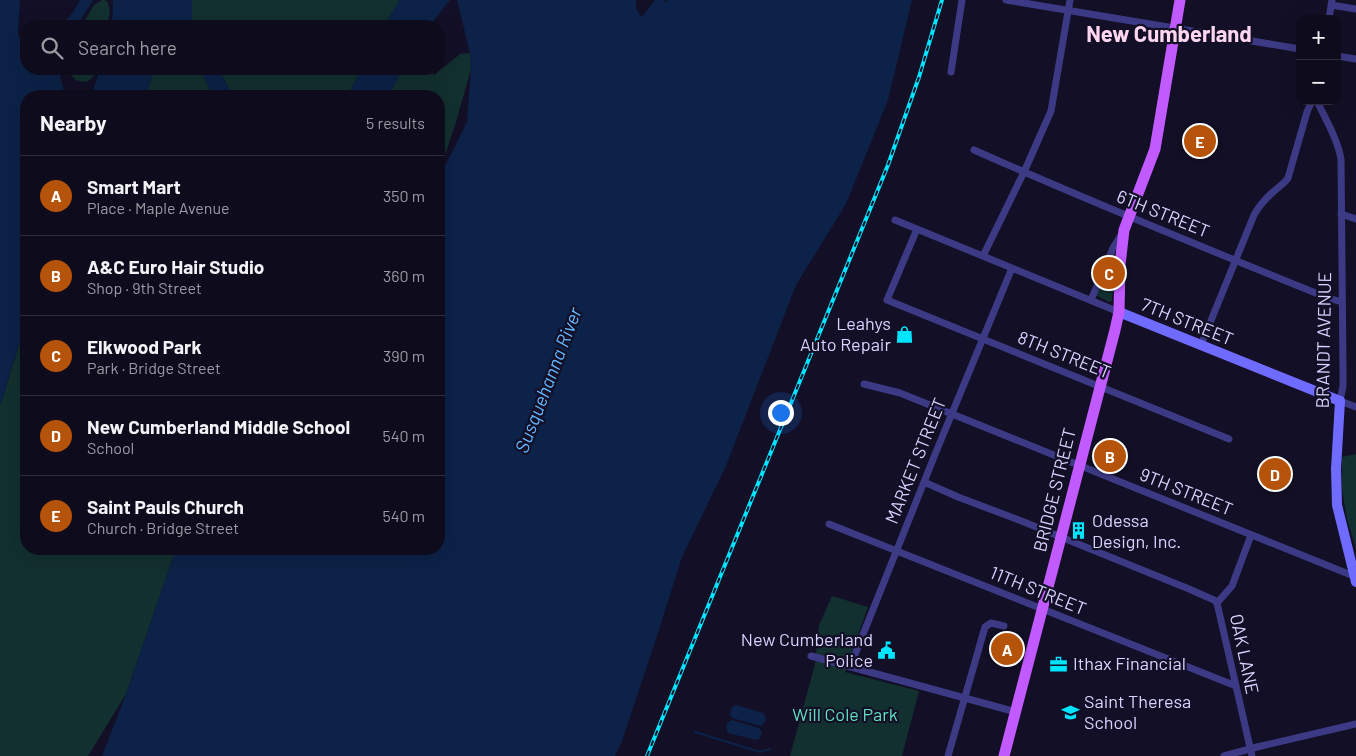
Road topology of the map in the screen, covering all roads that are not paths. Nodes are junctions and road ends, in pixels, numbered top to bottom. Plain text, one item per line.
1 (962, 0) edge
2 (1006, 0) edge
3 (1070, 0) edge
4 (1180, 0) edge
5 (1332, 2) edge
6 (1356, 8) edge
7 (1068, 11) junction
8 (1330, 15) edge
9 (1175, 29) junction
10 (1296, 48) edge
11 (1341, 57) edge
12 (1356, 59) edge
13 (951, 72) dead end
14 (1310, 105) edge
15 (1319, 105) edge
16 (974, 150) dead end
17 (1024, 172) junction
18 (1342, 214) junction
19 (1129, 216) junction
20 (1356, 219) edge
21 (895, 220) dead end
22 (917, 229) junction
23 (1124, 230) junction
24 (984, 256) junction
25 (1236, 261) junction
26 (1012, 268) junction
27 (1090, 300) junction
28 (1342, 302) junction
29 (1119, 312) junction
30 (983, 338) junction
31 (1201, 345) junction
32 (864, 384) dead end
33 (1100, 387) junction
34 (1340, 401) junction
35 (1356, 407) edge
36 (951, 414) junction
37 (1229, 439) dead end
38 (1080, 466) junction
39 (924, 482) junction
40 (829, 524) dead end
41 (1251, 535) junction
42 (1061, 537) junction
43 (896, 550) junction
44 (1356, 579) edge
45 (1218, 603) junction
46 (1043, 609) junction
47 (1004, 626) dead end
48 (812, 656) dead end
49 (850, 667) junction
50 (1236, 686) junction
51 (965, 698) junction
52 (1016, 712) junction
53 (1356, 724) edge
54 (1251, 752) edge
55 (948, 756) edge
56 (1004, 756) edge
57 (1224, 756) edge

1 - 13 street
2 - 7 street
3 - 7 street
4 - 9 main road, BRIDGE STREET
5 - 6 street
5 - 8 street
7 - 9 street
7 - 17 street
9 - 10 street
9 - 19 main road, BRIDGE STREET
11 - 12 street
14 - 25 street
15 - 18 street, BRANDT AVENUE
16 - 17 street, 6TH STREET
17 - 19 street, 6TH STREET
17 - 24 street
18 - 20 street
18 - 28 street, BRANDT AVENUE
19 - 23 main road, BRIDGE STREET
19 - 25 street, 6TH STREET
21 - 22 street, 7TH STREET
22 - 24 street, 7TH STREET
22 - 30 street, 8TH STREET
23 - 27 street, BRIDGE STREET
23 - 29 main road, BRIDGE STREET
24 - 26 street, 7TH STREET
25 - 28 street, 6TH STREET
25 - 31 street
26 - 27 street, 7TH STREET
26 - 30 street, MARKET STREET
27 - 29 street, 7TH STREET
28 - 34 street, BRANDT AVENUE
29 - 31 main road, 7TH STREET
29 - 33 main road, BRIDGE STREET
30 - 33 street, 8TH STREET
30 - 36 street, MARKET STREET
31 - 34 main road, 7TH STREET
32 - 36 street, 9TH STREET
33 - 37 street, 8TH STREET
33 - 38 main road, BRIDGE STREET
34 - 35 street, 7TH STREET
34 - 44 main road, BRANDT AVENUE
36 - 38 street, 9TH STREET
36 - 39 street, MARKET STREET
38 - 41 street, 9TH STREET
38 - 42 main road, BRIDGE STREET
39 - 42 street
39 - 43 street, MARKET STREET
40 - 43 street, 11TH STREET
41 - 44 street, 9TH STREET
41 - 45 street, OAK LANE
42 - 45 street
42 - 46 main road, BRIDGE STREET
43 - 46 street, 11TH STREET
43 - 49 street, MARKET STREET
45 - 50 street, OAK LANE
46 - 50 street, 11TH STREET
46 - 52 main road, BRIDGE STREET
47 - 51 street
48 - 49 street
49 - 51 street
50 - 54 street, OAK LANE
51 - 52 street
51 - 55 street
52 - 56 main road, BRIDGE STREET
53 - 54 street
54 - 57 street

